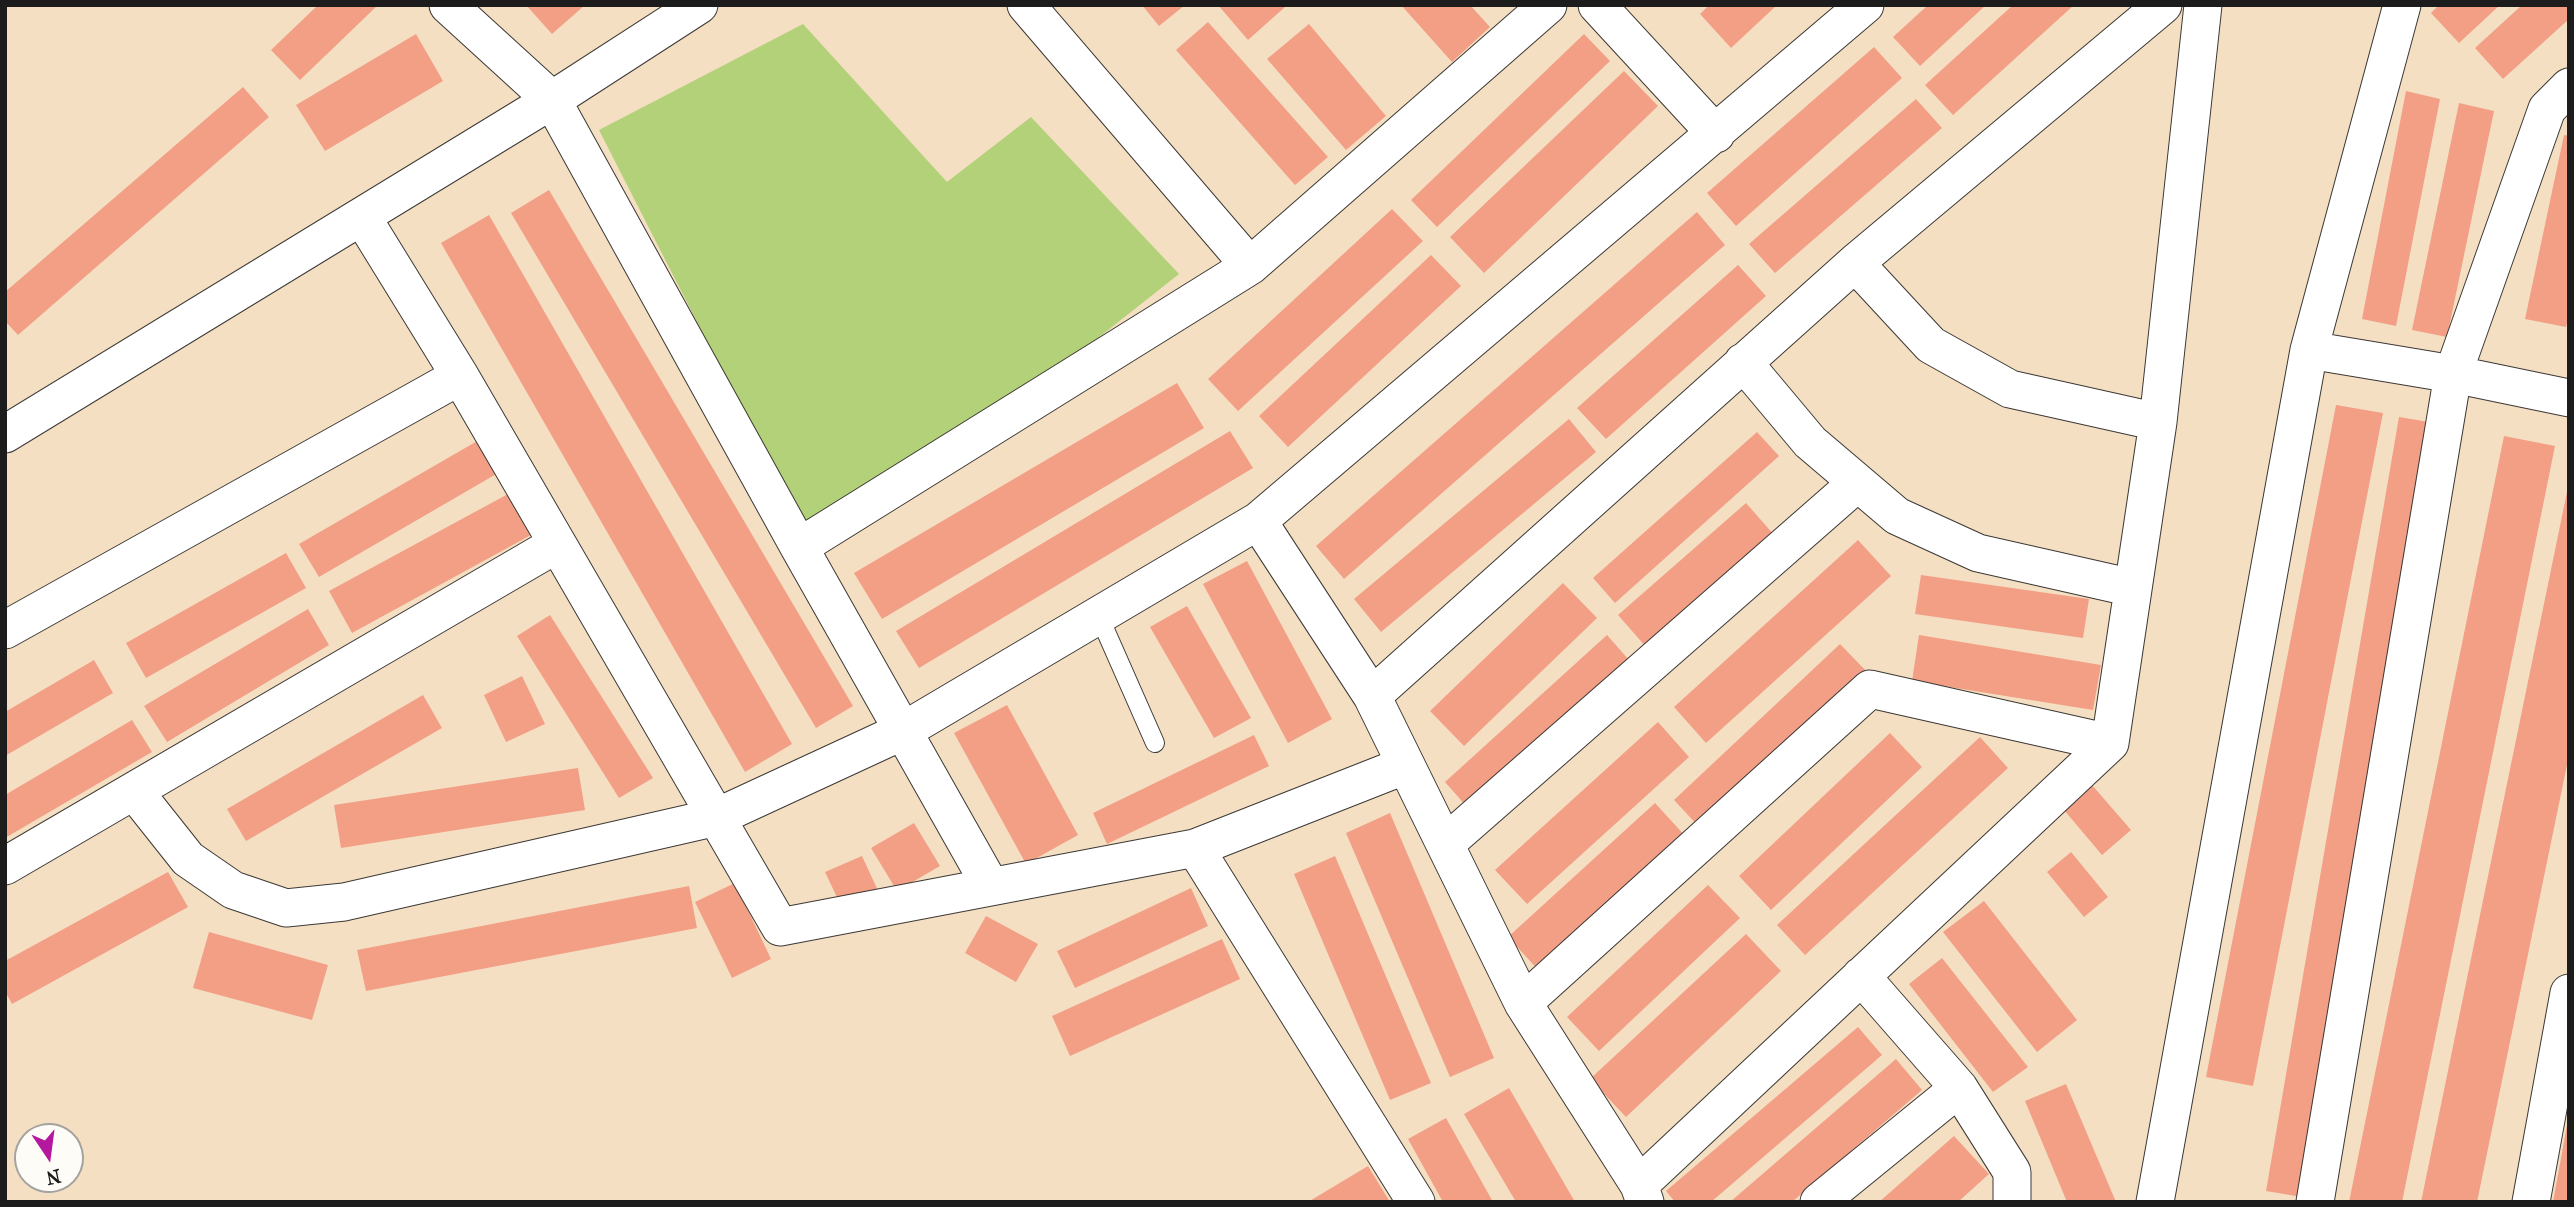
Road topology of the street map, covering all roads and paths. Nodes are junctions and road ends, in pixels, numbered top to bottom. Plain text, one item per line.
1 (448, 5) edge
2 (1026, 5) edge
3 (1548, 5) edge
4 (1597, 5) edge
5 (1865, 5) edge
6 (2163, 5) edge
7 (2203, 5) edge
8 (2402, 5) edge
9 (682, 10) edge
10 (2569, 87) edge
11 (552, 100) junction
12 (1716, 134) junction
13 (362, 217) junction
14 (1854, 263) junction
15 (1250, 266) junction
16 (2309, 350) junction
17 (1743, 362) junction
18 (2454, 374) junction
19 (460, 376) junction
20 (2569, 398) edge
21 (2158, 422) junction
22 (5, 434) edge
23 (1857, 483) junction
24 (1258, 521) junction
25 (557, 544) junction
26 (799, 547) junction
27 (2133, 588) junction
28 (1099, 615) junction
29 (5, 630) edge
30 (1372, 696) junction
31 (903, 732) junction
32 (1155, 743) dead end
33 (2110, 743) junction
34 (1406, 765) junction
35 (134, 791) junction
36 (716, 817) junction
37 (1445, 844) junction
38 (1195, 848) junction
39 (5, 866) edge
40 (990, 885) junction
41 (1861, 976) junction
42 (2569, 993) edge
43 (1523, 1003) junction
44 (1959, 1088) junction
45 (1642, 1193) edge
46 (1416, 1202) edge
47 (1819, 1202) edge
48 (2012, 1202) edge
49 (2155, 1202) edge
50 (2315, 1202) edge
51 (2531, 1202) edge

1 - 11 street
2 - 15 street
3 - 15 street
4 - 12 street
5 - 12 street
6 - 14 street
7 - 21 street
8 - 16 street
9 - 11 street
10 - 18 street
11 - 13 street
11 - 26 street
12 - 24 street
13 - 19 street
13 - 22 street
14 - 17 street
14 - 21 street
15 - 26 street
16 - 18 street
16 - 49 street
17 - 23 street
17 - 30 street
18 - 20 street
18 - 50 street
19 - 25 street
19 - 29 street
21 - 27 street
23 - 27 street
23 - 37 street
24 - 28 street
24 - 30 street
25 - 35 street
25 - 36 street
26 - 31 street
27 - 33 street
28 - 31 street
28 - 32 lane
30 - 34 street
31 - 36 street
31 - 40 street
33 - 41 street
33 - 43 street
34 - 37 street
34 - 38 street
35 - 36 street
35 - 39 street
36 - 40 street
37 - 43 street
38 - 40 street
38 - 46 street
41 - 44 street
41 - 45 street
42 - 51 street
43 - 45 street
44 - 47 street
44 - 48 street

